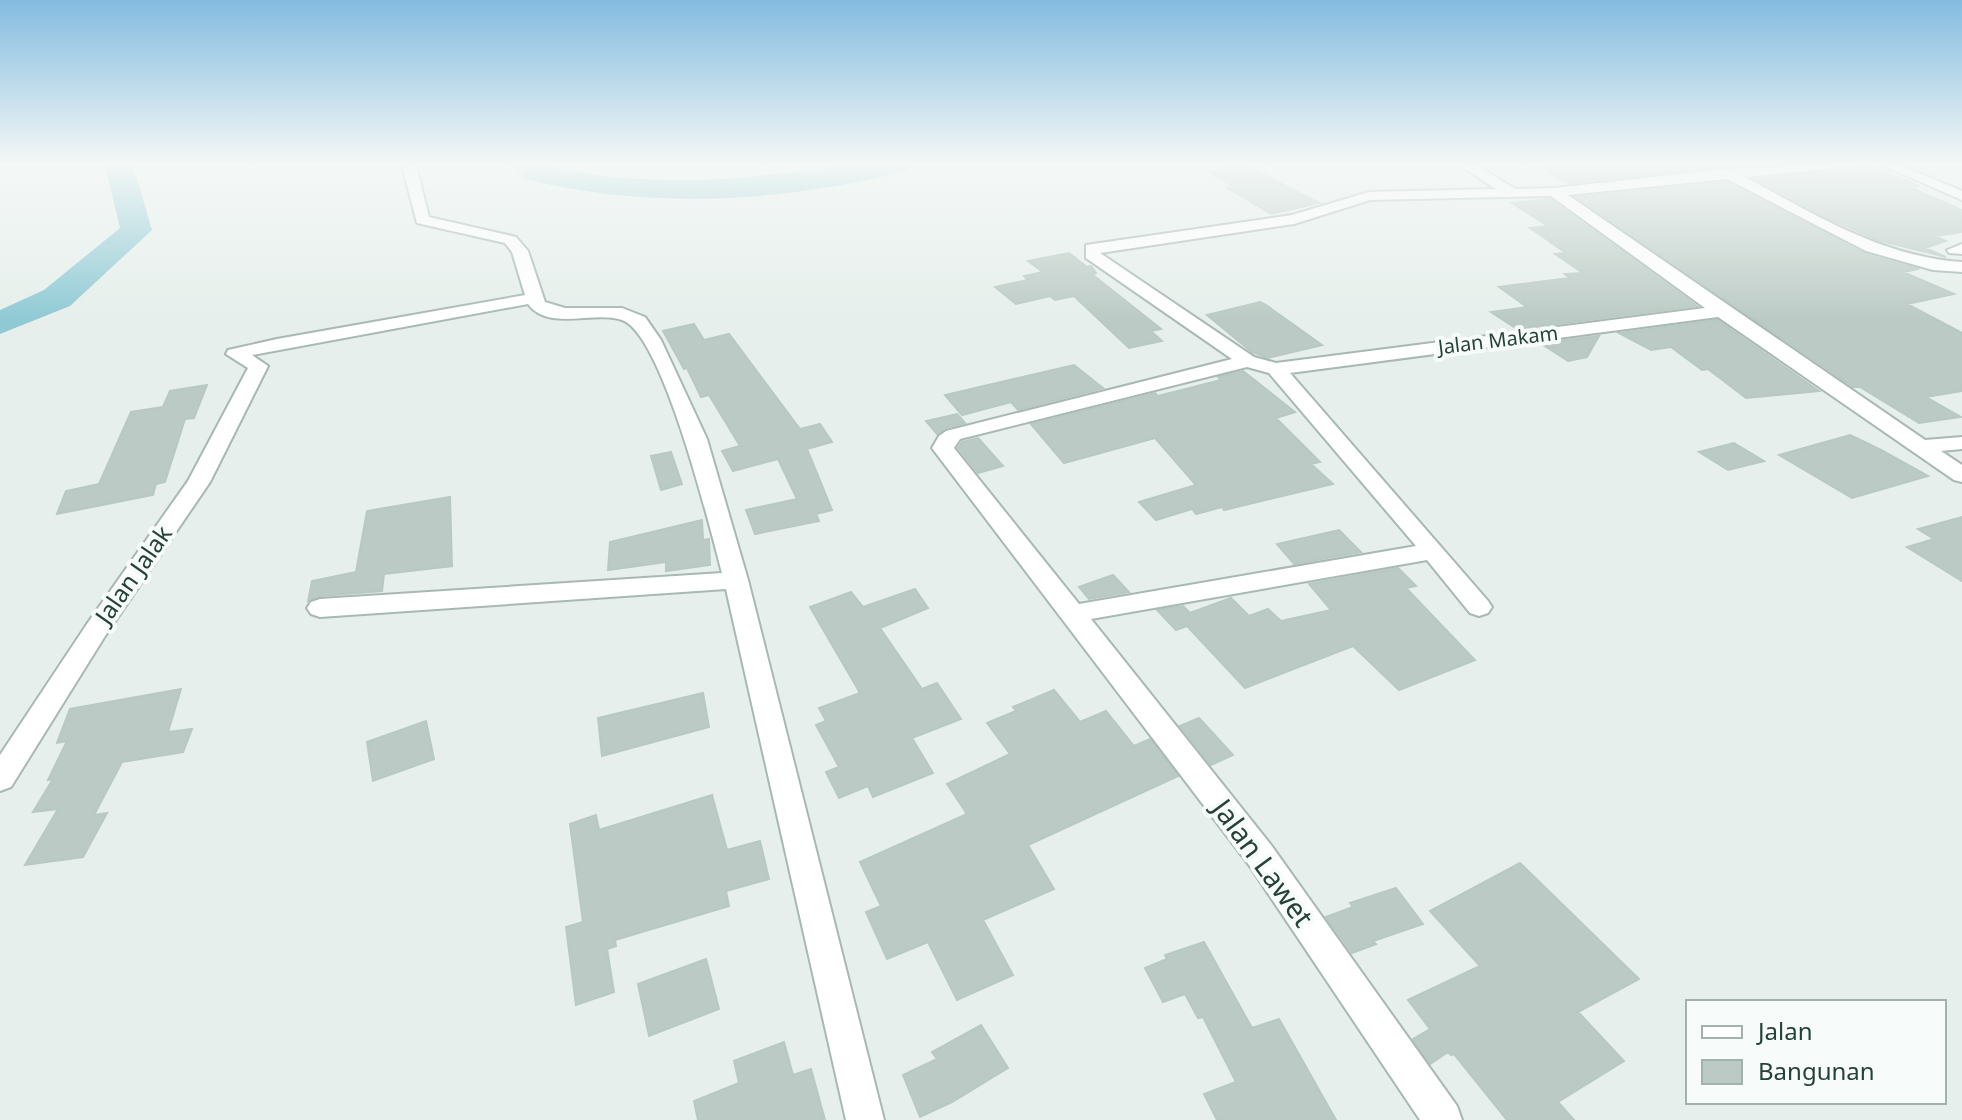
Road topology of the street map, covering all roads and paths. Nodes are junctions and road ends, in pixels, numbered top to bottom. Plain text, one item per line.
1 (421, 217) edge
2 (1300, 217) edge
3 (1589, 217) edge
4 (1815, 217) edge
5 (1962, 267) edge
6 (535, 298) junction
7 (1721, 311) junction
8 (1247, 361) junction
9 (1276, 369) junction
10 (1962, 443) edge
11 (1922, 447) junction
12 (1962, 475) edge
13 (1433, 551) junction
14 (736, 580) junction
15 (1479, 607) dead end
16 (320, 608) dead end
17 (1073, 614) junction
18 (0, 779) edge
19 (865, 1120) edge
20 (1443, 1120) edge

1 - 6 street
2 - 8 street
3 - 7 street
4 - 5 street
6 - 14 street
6 - 18 street, Jalan Jalak
7 - 9 street, Jalan Makam
7 - 11 street
8 - 9 street
8 - 17 street, Jalan Lawet
9 - 13 street
10 - 11 street
11 - 12 street
13 - 15 street
13 - 17 street
14 - 16 street
14 - 19 street
17 - 20 street, Jalan Lawet

